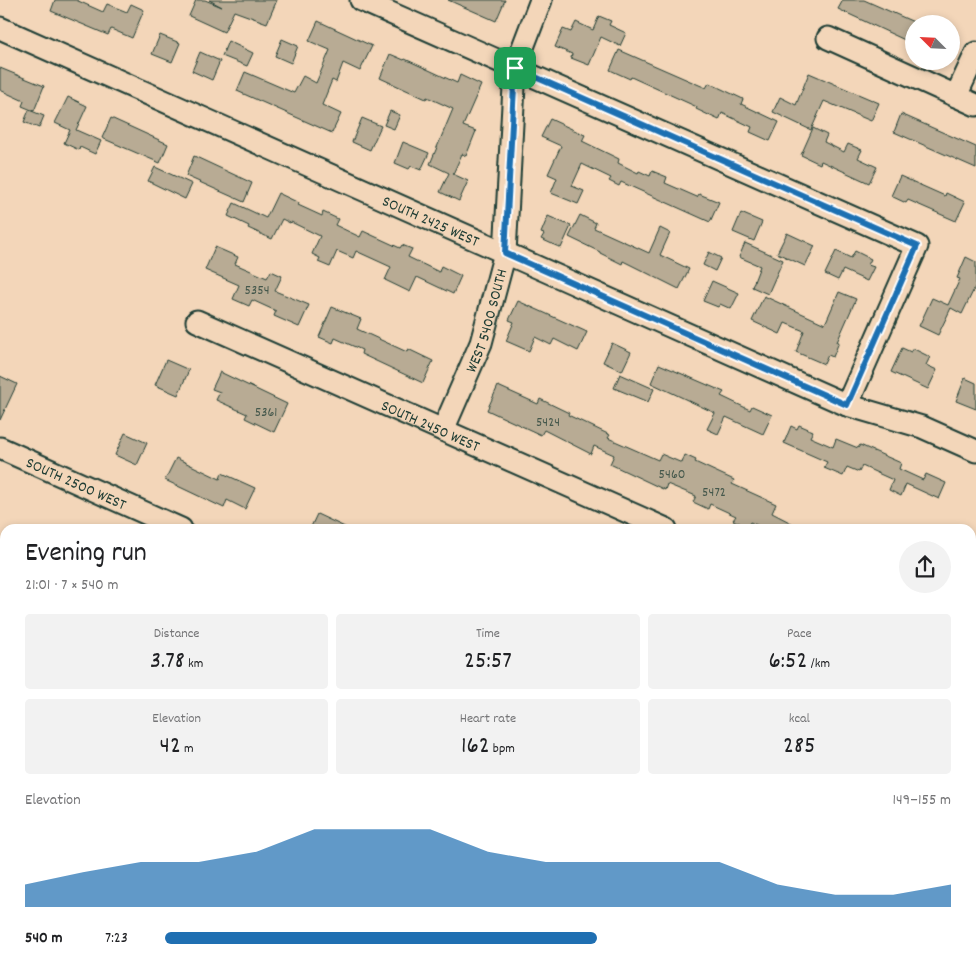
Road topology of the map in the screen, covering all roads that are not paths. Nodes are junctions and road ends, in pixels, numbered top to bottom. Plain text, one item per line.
1 (361, 0) edge
2 (541, 0) edge
3 (0, 28) edge
4 (828, 38) dead end
5 (976, 53) edge
6 (515, 68) junction
7 (956, 96) junction
8 (976, 105) edge
9 (505, 253) junction
10 (197, 321) dead end
11 (847, 405) junction
12 (443, 430) junction
13 (0, 448) edge
14 (976, 451) edge
15 (170, 524) edge
16 (655, 524) edge

1 - 6 street
2 - 6 street, WEST 5400 SOUTH
3 - 9 street, SOUTH 2425 WEST
4 - 7 street
5 - 7 street
6 - 9 street, WEST 5400 SOUTH
6 - 11 street
7 - 8 street
9 - 11 street, SOUTH 2425 WEST
9 - 12 street, WEST 5400 SOUTH
10 - 12 street, SOUTH 2450 WEST
11 - 14 street, SOUTH 2425 WEST
12 - 16 street, SOUTH 2450 WEST
13 - 15 street, SOUTH 2500 WEST

